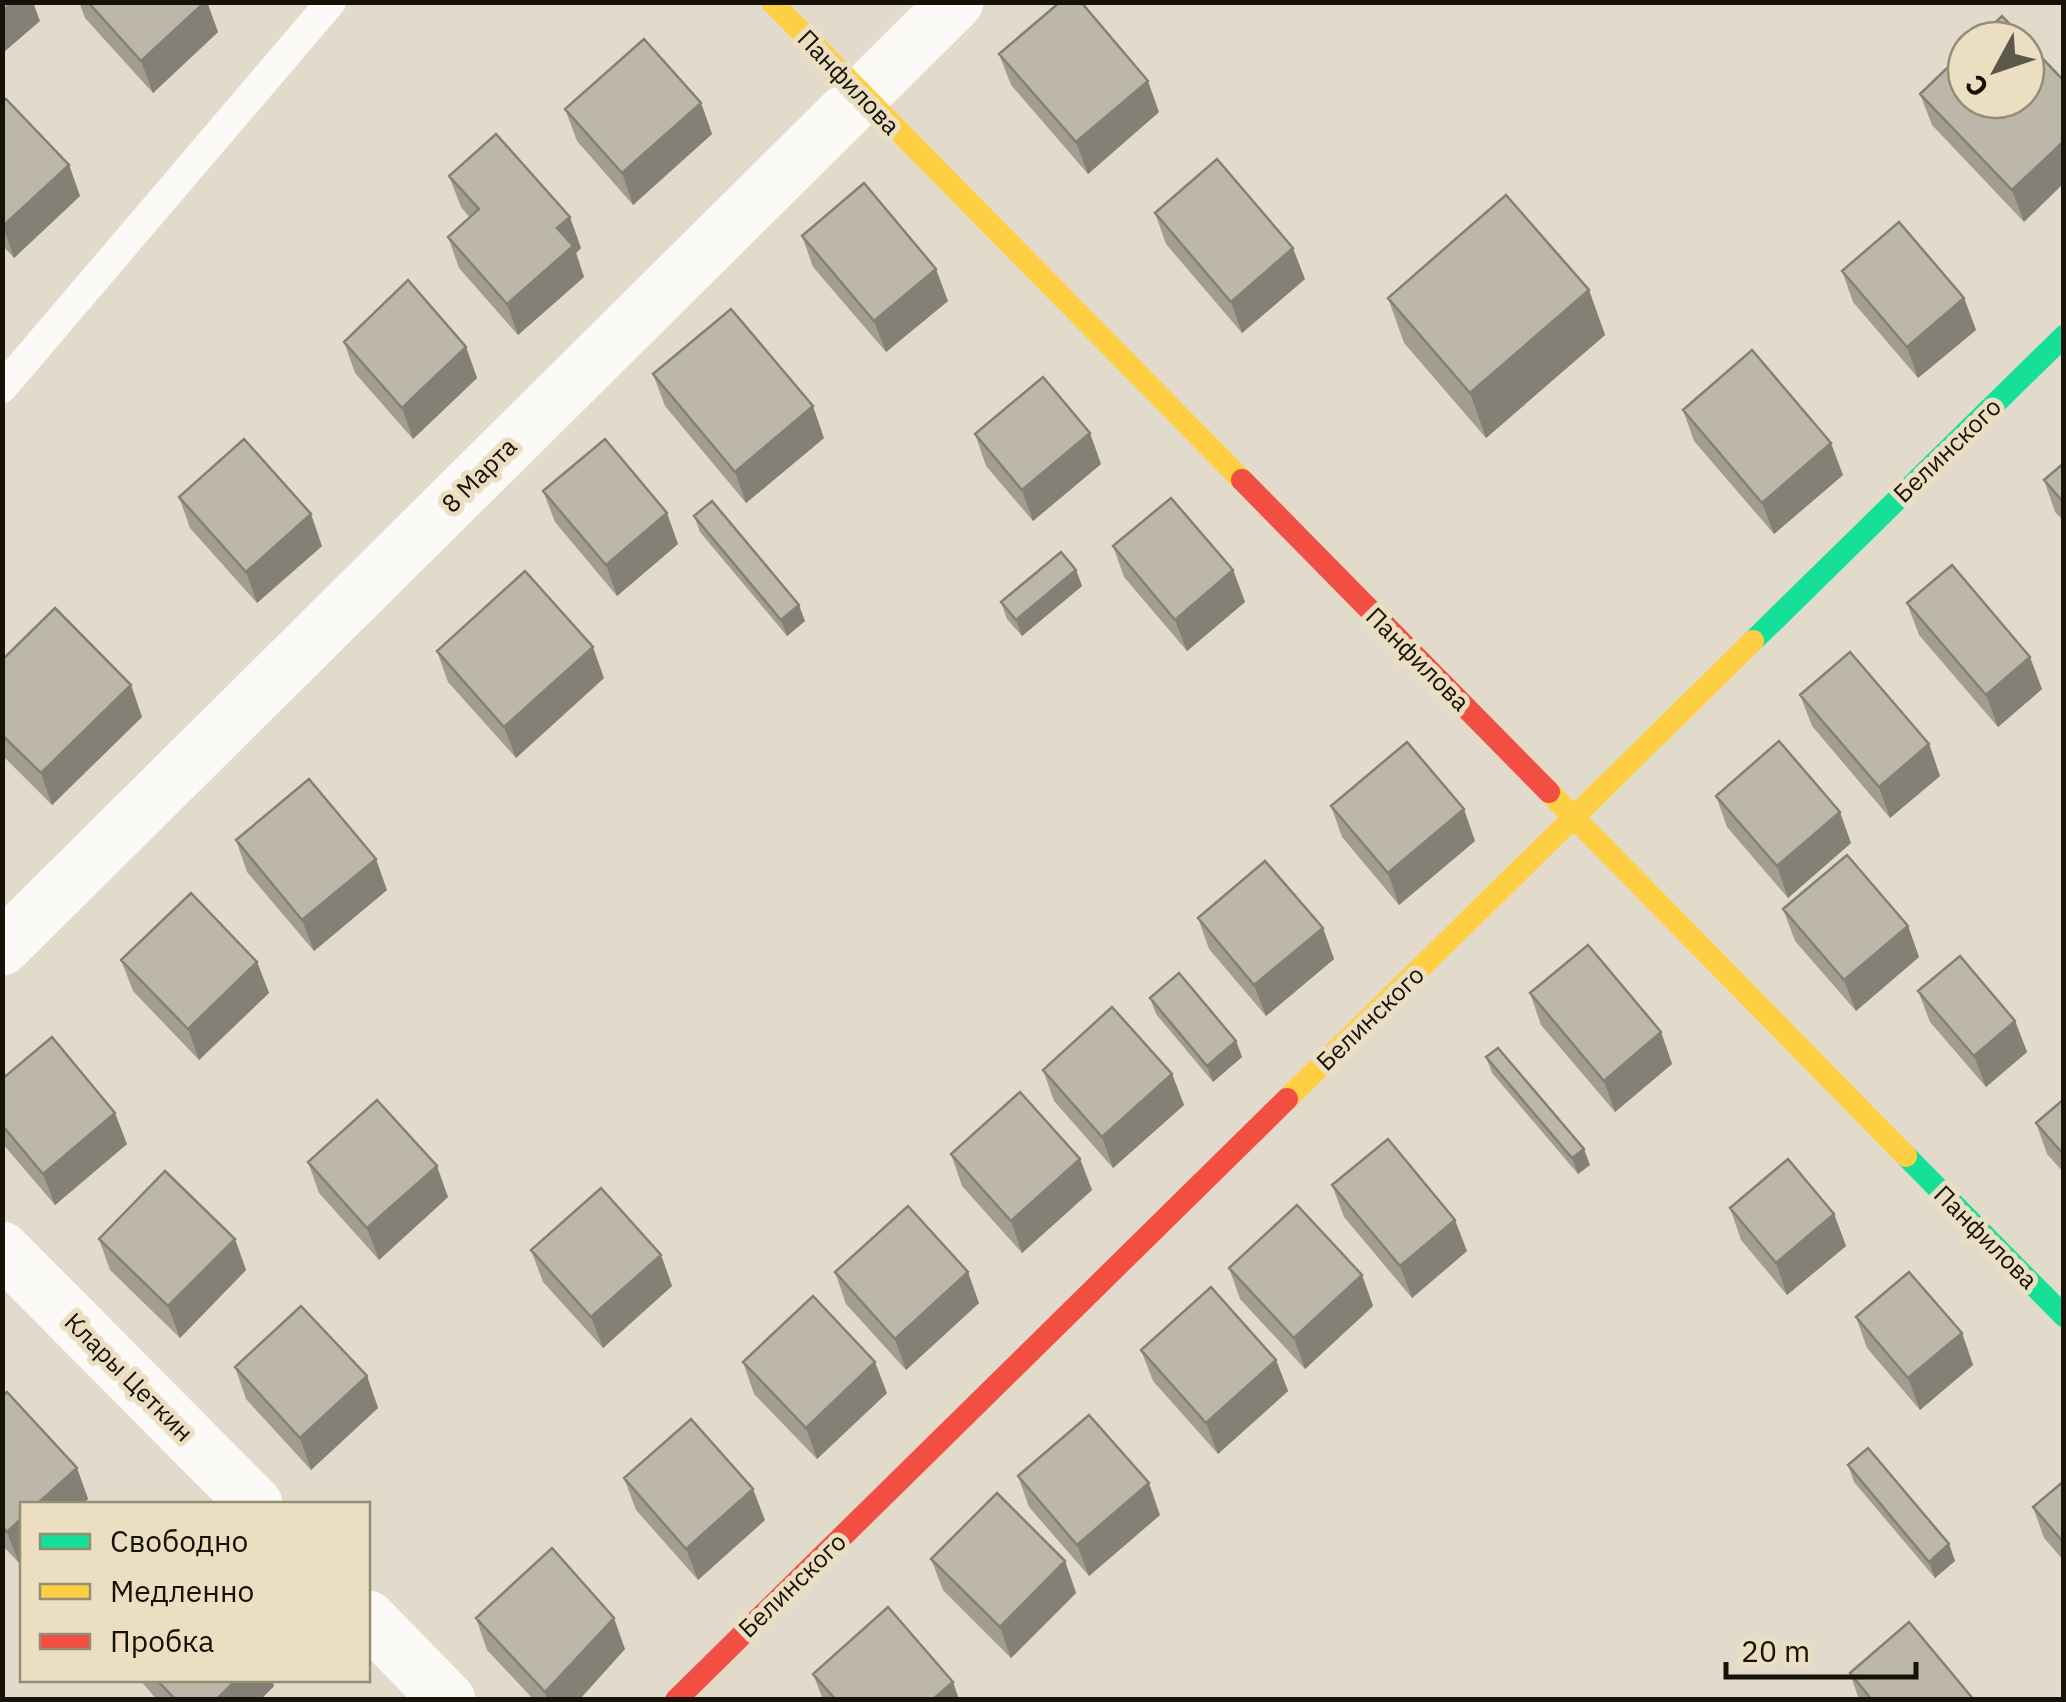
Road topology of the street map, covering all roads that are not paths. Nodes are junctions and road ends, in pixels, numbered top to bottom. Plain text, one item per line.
1 (331, 2) edge
2 (772, 2) edge
3 (956, 2) edge
4 (862, 95) junction
5 (2064, 336) edge
6 (2, 388) edge
7 (1574, 817) junction
8 (2, 948) edge
9 (2, 1249) edge
10 (2064, 1316) edge
11 (253, 1502) edge
12 (370, 1620) edge
13 (448, 1700) edge
14 (676, 1700) edge

1 - 6 lane
2 - 4 street, Панфилова
3 - 4 street, 8 Марта
4 - 7 street, Панфилова
4 - 8 street, 8 Марта
5 - 7 street, Белинского
7 - 10 street, Панфилова
7 - 14 street, Белинского
9 - 11 street, Клары Цеткин
12 - 13 street

